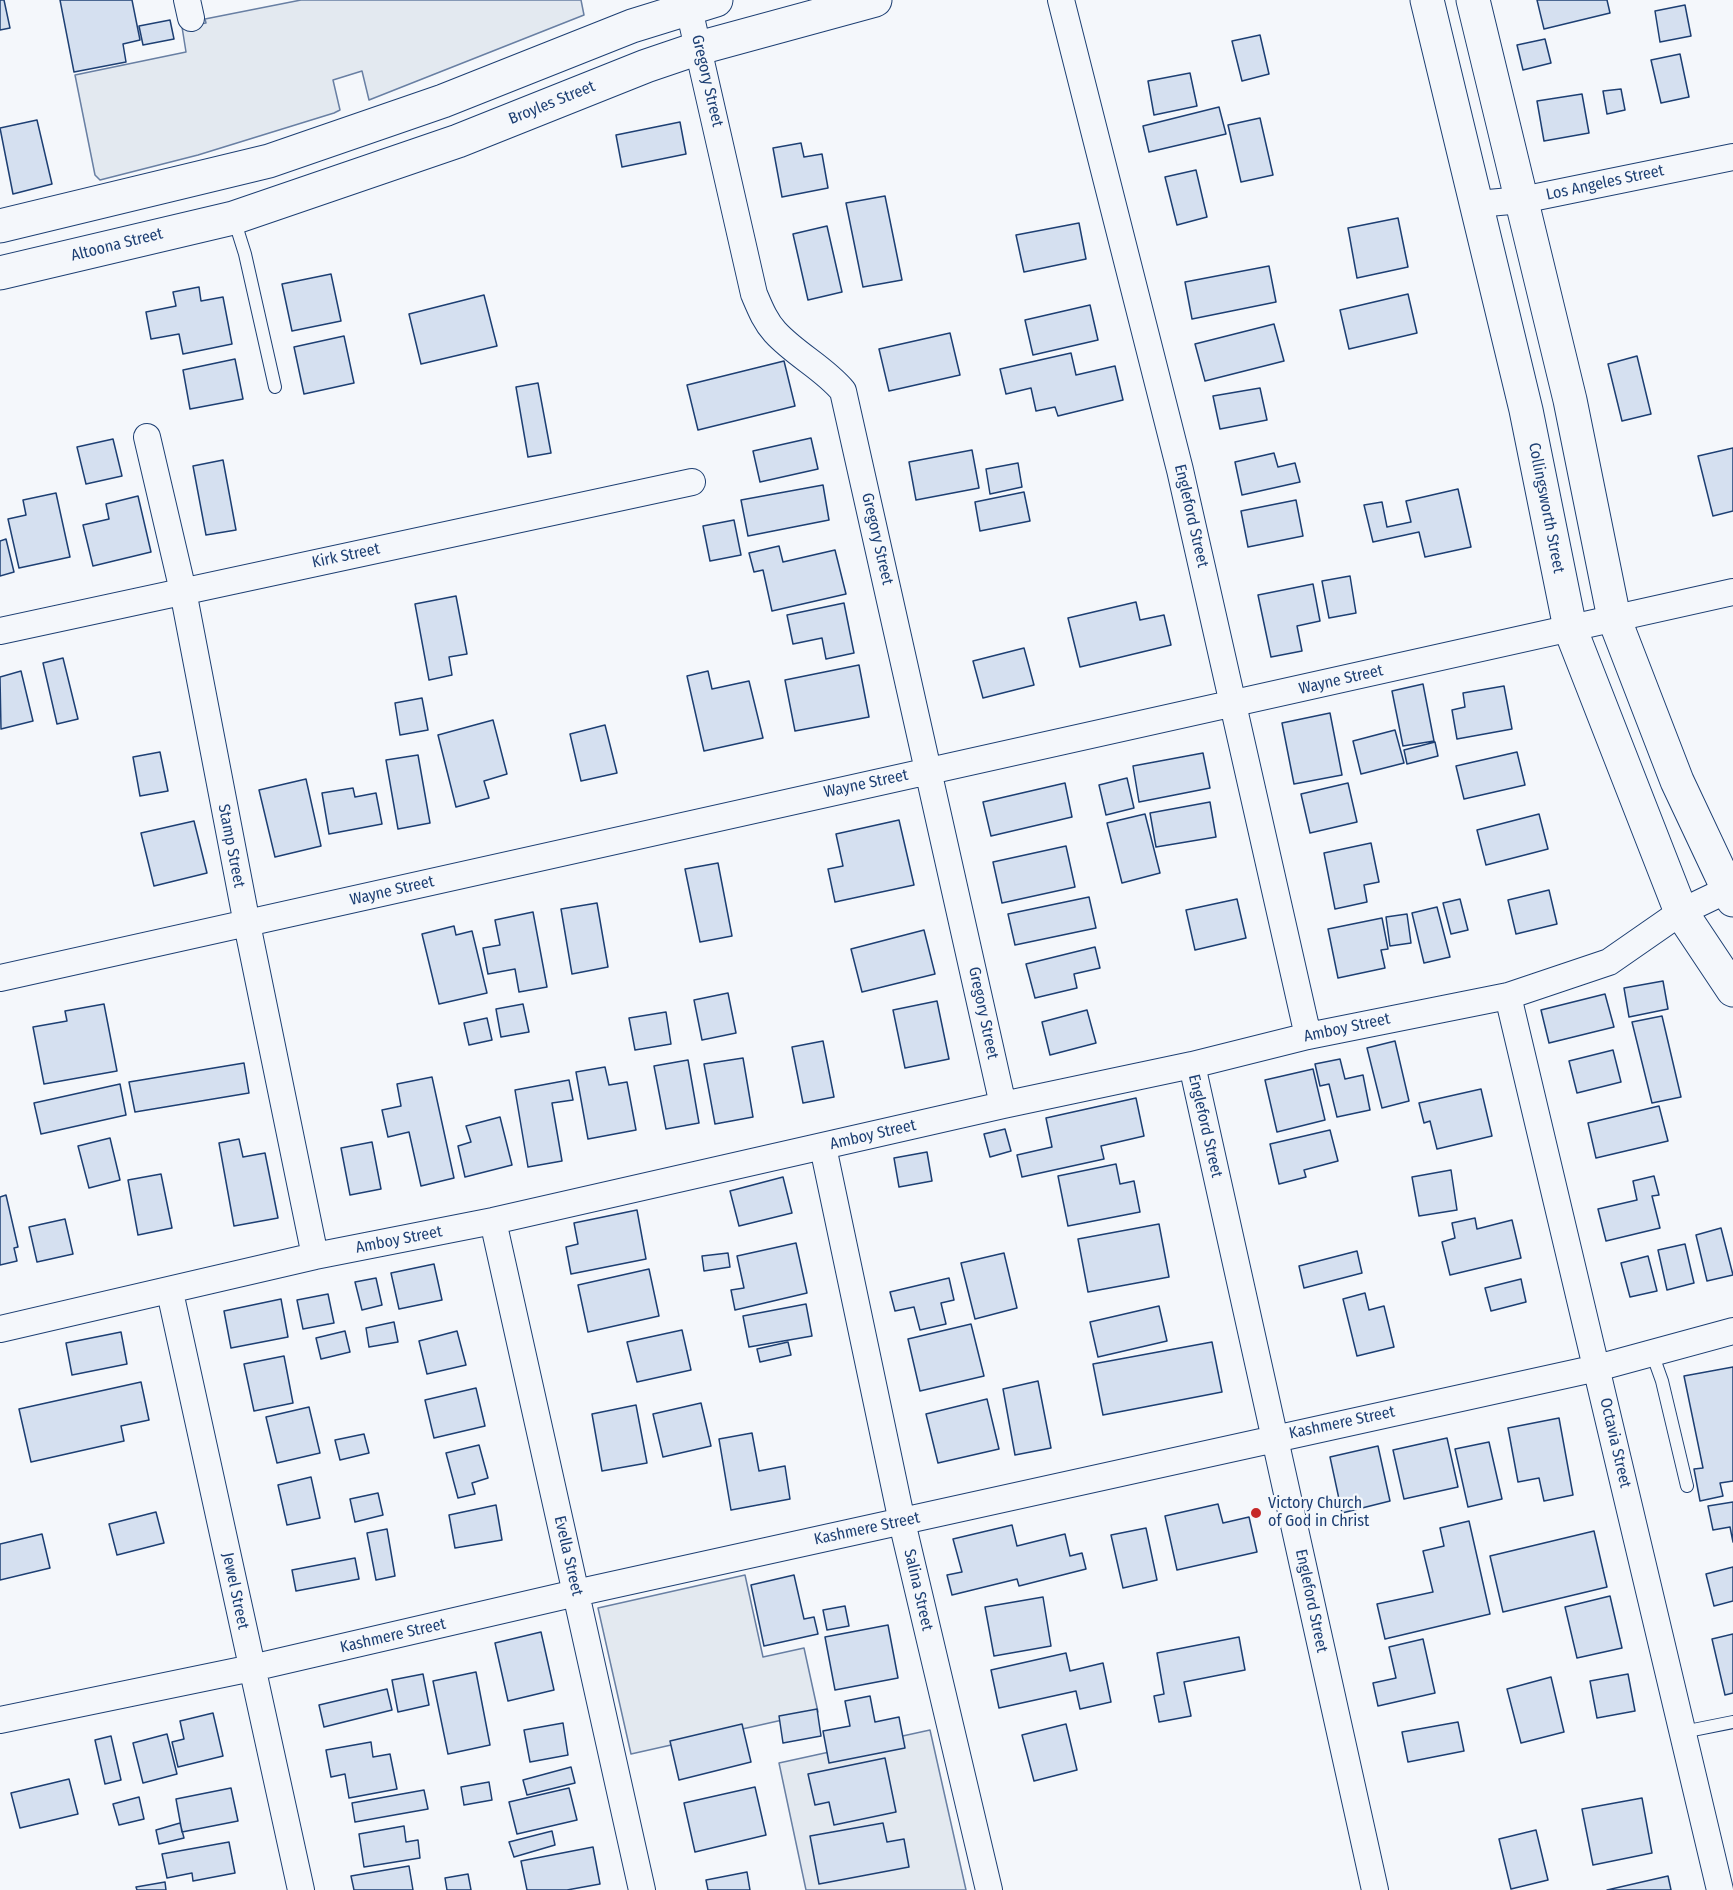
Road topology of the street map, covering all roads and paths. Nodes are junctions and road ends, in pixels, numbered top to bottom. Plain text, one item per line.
1 (875, 0) edge
2 (1061, 0) edge
3 (1427, 0) edge
4 (1473, 0) edge
5 (697, 2) edge
6 (699, 48) junction
7 (1733, 157) edge
8 (1522, 200) junction
9 (1477, 204) junction
10 (233, 218) junction
11 (0, 226) edge
12 (0, 273) edge
13 (275, 387) dead end
14 (147, 437) dead end
15 (692, 482) dead end
16 (183, 591) junction
17 (1733, 592) edge
18 (1614, 618) junction
19 (1570, 628) junction
20 (0, 631) edge
21 (1234, 704) junction
22 (930, 771) junction
23 (1730, 895) edge
24 (1681, 912) junction
25 (247, 924) junction
26 (0, 978) edge
27 (1733, 990) edge
28 (1508, 996) junction
29 (1308, 1036) junction
30 (1192, 1065) junction
31 (1003, 1105) junction
32 (823, 1147) junction
33 (493, 1221) junction
34 (315, 1256) junction
35 (170, 1292) junction
36 (0, 1329) edge
37 (1733, 1330) edge
38 (1652, 1353) junction
39 (1597, 1368) junction
40 (1275, 1437) junction
41 (1687, 1486) dead end
42 (902, 1522) junction
43 (576, 1593) junction
44 (252, 1668) junction
45 (0, 1720) edge
46 (1733, 1722) edge
47 (1683, 1732) junction
48 (301, 1890) edge
49 (642, 1890) edge
50 (989, 1890) edge
51 (1375, 1890) edge
52 (1720, 1890) edge

1 - 6 main road, Broyles Street
2 - 21 street, Engleford Street
3 - 9 main road, Collingsworth Street
4 - 8 main road
5 - 6 street, Gregory Street
5 - 11 main road
6 - 10 main road, Broyles Street
6 - 22 street, Gregory Street
7 - 8 street, Los Angeles Street
8 - 9 street, Los Angeles Street
8 - 18 main road
9 - 19 main road, Collingsworth Street
10 - 12 main road, Altoona Street
10 - 13 lane
14 - 16 street, Stamp Street
15 - 16 street, Kirk Street
16 - 20 street, Kirk Street
16 - 25 street, Stamp Street
17 - 18 street, Wayne Street
18 - 19 street, Wayne Street
18 - 23 main road
19 - 21 street, Wayne Street
19 - 24 main road, Collingsworth Street
21 - 22 street, Wayne Street
21 - 29 street, Engleford Street
22 - 25 street, Wayne Street
22 - 31 street, Gregory Street
23 - 24 street, Amboy Street
24 - 27 main road, Collingsworth Street
24 - 28 street, Amboy Street
25 - 26 street, Wayne Street
25 - 34 street, Stamp Street
28 - 29 street, Amboy Street
28 - 39 street, Octavia Street
29 - 30 street, Amboy Street
30 - 31 street, Amboy Street
30 - 40 street, Engleford Street
31 - 32 street, Amboy Street
32 - 33 street, Amboy Street
32 - 42 street, Salina Street
33 - 34 street, Amboy Street
33 - 43 street, Evella Street
34 - 35 street, Amboy Street
35 - 36 street, Amboy Street
35 - 44 street, Jewel Street
37 - 38 street, Kashmere Street
38 - 39 street, Kashmere Street
38 - 41 lane
39 - 40 street, Kashmere Street
39 - 47 street, Octavia Street
40 - 42 street, Kashmere Street
40 - 51 street, Engleford Street
42 - 43 street, Kashmere Street
42 - 50 street, Salina Street
43 - 44 street, Kashmere Street
43 - 49 street, Evella Street
44 - 45 street, Kashmere Street
44 - 48 street, Jewel Street
46 - 47 lane
47 - 52 street, Octavia Street

